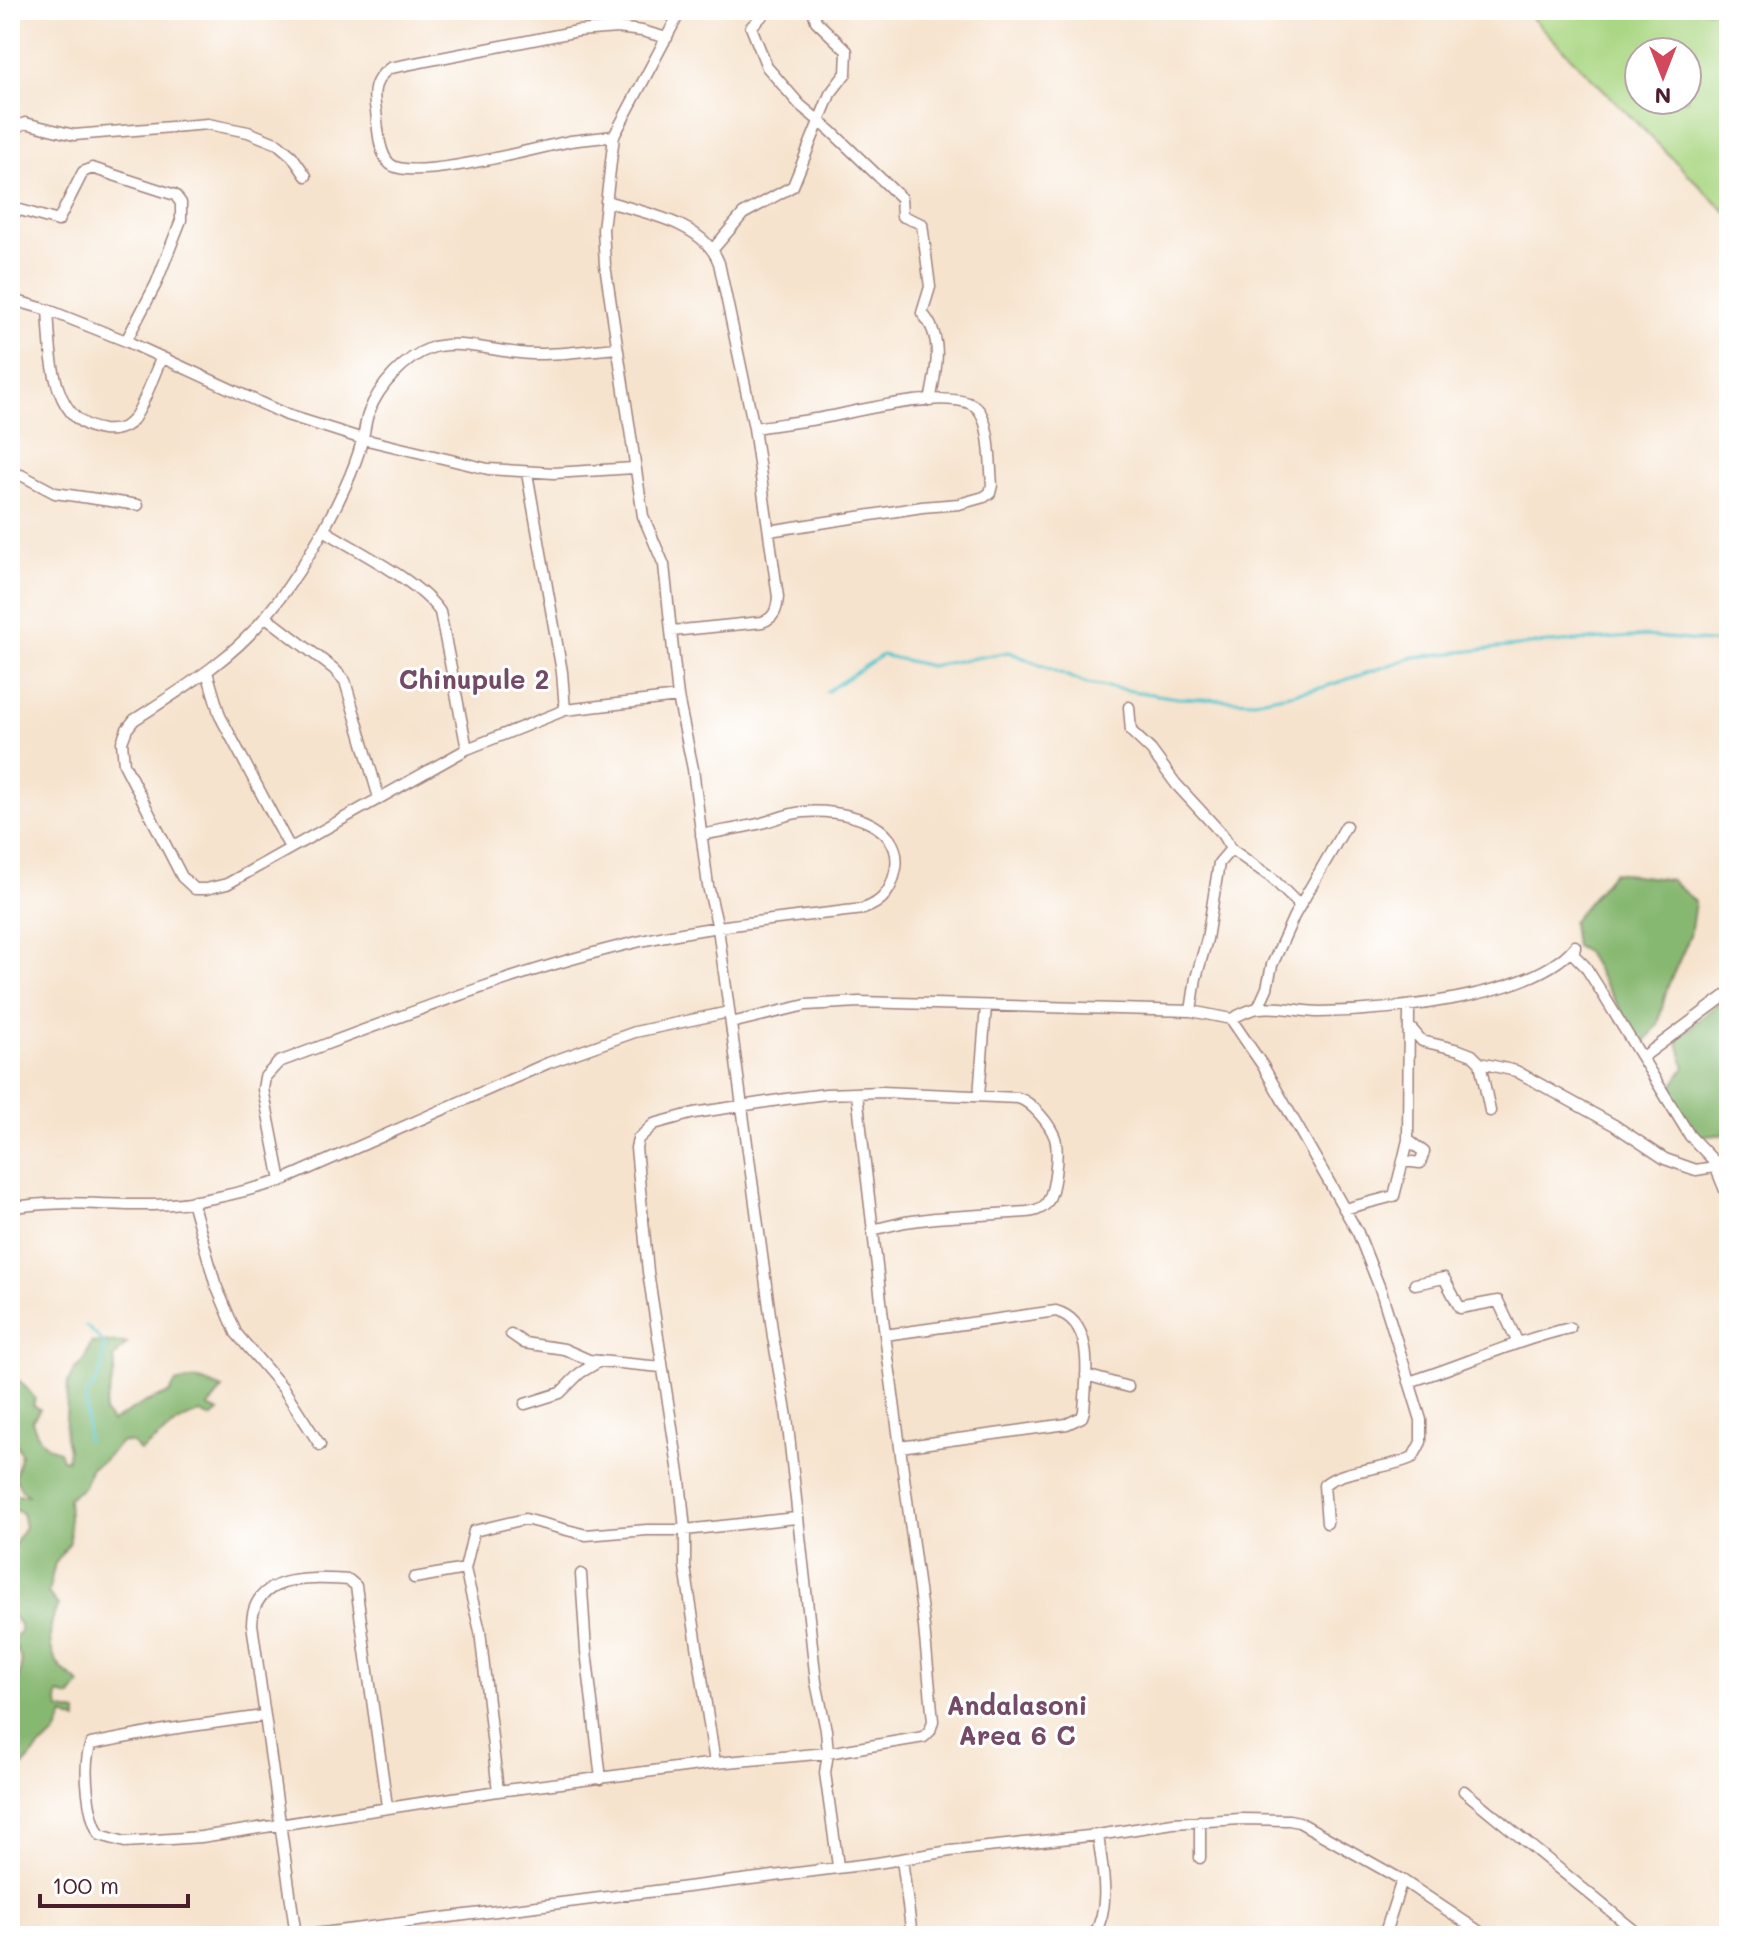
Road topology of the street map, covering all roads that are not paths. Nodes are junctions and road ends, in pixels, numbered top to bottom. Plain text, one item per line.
1 (681, 10) edge
2 (768, 10) edge
3 (813, 10) edge
4 (667, 38) junction
5 (820, 122) junction
6 (10, 131) edge
7 (614, 136) junction
8 (306, 176) dead end
9 (606, 201) junction
10 (10, 207) edge
11 (714, 248) junction
12 (10, 299) edge
13 (48, 310) junction
14 (126, 341) junction
15 (617, 348) junction
16 (161, 359) junction
17 (930, 401) junction
18 (754, 428) junction
19 (363, 439) junction
20 (634, 468) junction
21 (527, 473) junction
22 (10, 474) edge
23 (138, 505) dead end
24 (324, 530) junction
25 (769, 531) junction
26 (266, 617) junction
27 (672, 631) junction
28 (207, 672) junction
29 (678, 697) junction
30 (1129, 707) dead end
31 (565, 710) junction
32 (467, 749) junction
33 (379, 798) junction
34 (1346, 826) dead end
35 (701, 835) junction
36 (290, 848) junction
37 (1231, 849) junction
38 (1300, 906) junction
39 (718, 928) junction
40 (1729, 993) edge
41 (986, 1006) junction
42 (1258, 1008) junction
43 (1409, 1008) junction
44 (1191, 1011) junction
45 (730, 1017) junction
46 (1231, 1019) junction
47 (1409, 1026) junction
48 (1643, 1057) junction
49 (1480, 1063) junction
50 (857, 1094) junction
51 (979, 1096) junction
52 (742, 1106) junction
53 (1490, 1111) dead end
54 (1408, 1140) junction
55 (1403, 1161) junction
56 (1714, 1163) junction
57 (1729, 1168) edge
58 (281, 1181) junction
59 (1729, 1200) edge
60 (192, 1201) junction
61 (10, 1208) edge
62 (1344, 1209) junction
63 (872, 1230) junction
64 (1415, 1284) dead end
65 (1570, 1328) dead end
66 (511, 1334) dead end
67 (885, 1335) junction
68 (1518, 1343) junction
69 (600, 1361) junction
70 (661, 1367) junction
71 (1086, 1375) junction
72 (1409, 1382) junction
73 (1128, 1387) dead end
74 (525, 1404) dead end
75 (320, 1445) dead end
76 (900, 1447) junction
77 (796, 1518) junction
78 (1327, 1523) dead end
79 (685, 1530) junction
80 (465, 1569) junction
81 (581, 1574) dead end
82 (414, 1578) dead end
83 (263, 1716) junction
84 (828, 1753) junction
85 (715, 1763) junction
86 (601, 1779) junction
87 (498, 1791) junction
88 (1464, 1791) dead end
89 (387, 1806) junction
90 (1200, 1821) junction
91 (281, 1824) junction
92 (1098, 1835) junction
93 (1200, 1858) dead end
94 (902, 1859) junction
95 (838, 1866) junction
96 (1402, 1880) junction
97 (369, 1932) edge
98 (1094, 1935) edge
99 (298, 1936) edge
100 (912, 1936) edge
101 (1384, 1936) edge
102 (1486, 1936) edge
103 (1641, 1936) edge

1 - 4 street
2 - 5 street
3 - 5 street
4 - 7 street
4 - 7 street
5 - 11 street
5 - 17 street
6 - 8 street
7 - 9 street
9 - 11 street
9 - 15 street
10 - 14 street
11 - 18 street
12 - 13 street
13 - 14 street
13 - 16 street
14 - 16 street
15 - 19 street
15 - 20 street
16 - 19 street
17 - 18 street
17 - 25 street
18 - 25 street
19 - 21 street
19 - 24 street
20 - 21 street
20 - 27 street
21 - 31 street
22 - 23 street
24 - 26 street
24 - 32 street
25 - 27 street
26 - 28 street
26 - 33 street
27 - 29 street
28 - 36 street
28 - 36 street
29 - 31 street
29 - 35 street
30 - 37 street
31 - 32 street
32 - 33 street
33 - 36 street
34 - 38 street
35 - 39 street
35 - 39 street
37 - 38 street
37 - 44 street
38 - 42 street
39 - 45 street
39 - 58 street
40 - 48 street
41 - 44 street
41 - 45 street
41 - 51 street
42 - 43 street
42 - 46 street
43 - 47 street
43 - 48 street
44 - 46 street
45 - 52 street
45 - 58 street
46 - 62 street
47 - 49 street
47 - 54 street
48 - 56 street
49 - 53 street
49 - 56 street
50 - 51 street
50 - 52 street
50 - 63 street
51 - 63 street
52 - 70 street
52 - 77 street
54 - 55 street
54 - 55 street
55 - 62 street
56 - 57 street
56 - 59 street
58 - 60 street
60 - 61 street
60 - 75 street
62 - 72 street
63 - 67 street
64 - 68 street
65 - 68 street
66 - 69 street
67 - 71 street
67 - 76 street
68 - 72 street
69 - 70 street
69 - 74 street
70 - 79 street
71 - 73 street
71 - 76 street
72 - 78 street
76 - 84 street
77 - 79 street
77 - 84 street
79 - 80 street
79 - 85 street
80 - 82 street
80 - 87 street
81 - 86 street
83 - 89 street
83 - 91 street
83 - 91 street
84 - 85 street
84 - 95 street
85 - 86 street
86 - 87 street
87 - 89 street
88 - 103 street
89 - 91 street
90 - 92 street
90 - 93 street
90 - 96 street
91 - 99 street
92 - 94 street
92 - 98 street
94 - 95 street
94 - 100 street
95 - 97 street
96 - 101 street
96 - 102 street
97 - 99 street

